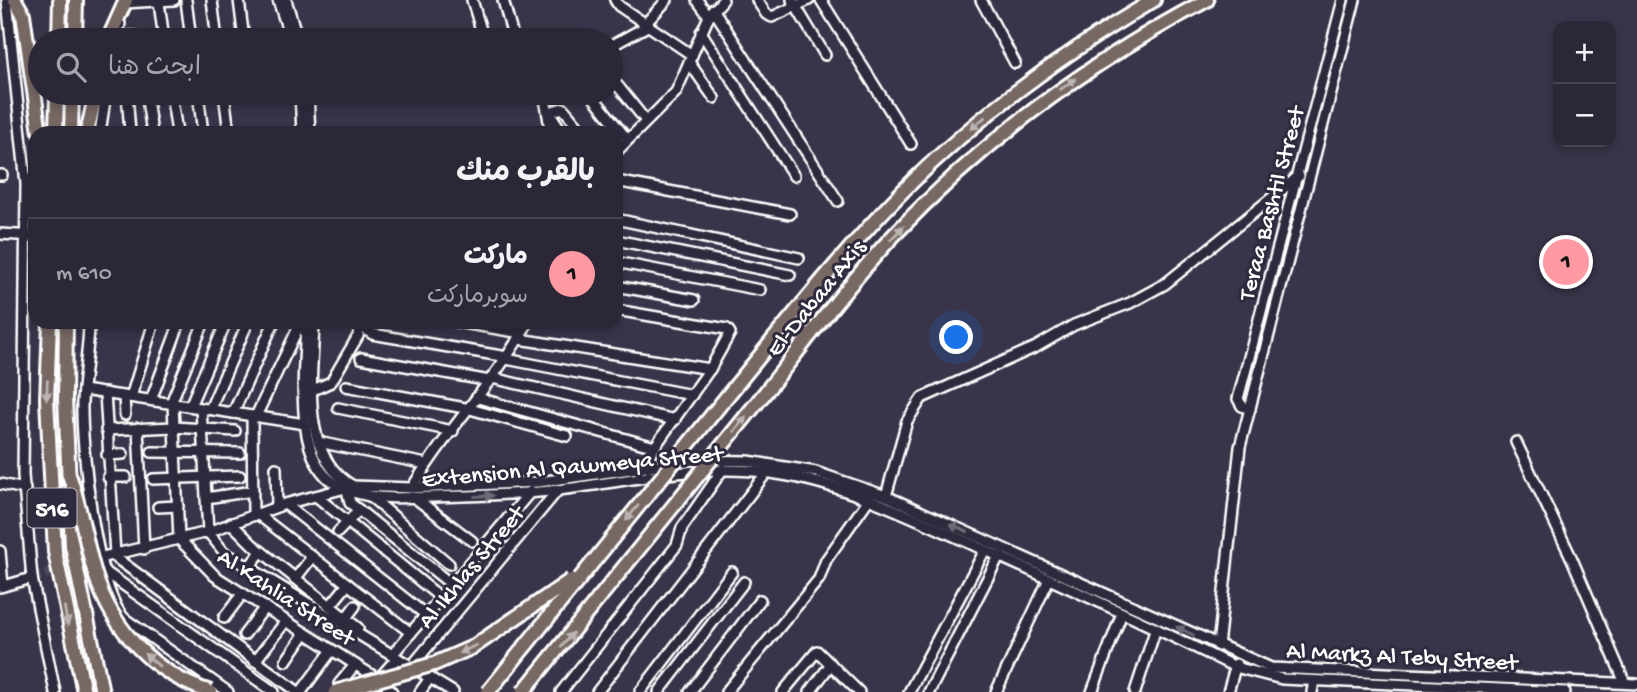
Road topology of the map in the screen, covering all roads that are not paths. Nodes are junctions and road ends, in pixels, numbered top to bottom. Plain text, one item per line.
1 (8, 0) edge
2 (15, 0) edge
3 (60, 0) edge
4 (76, 0) edge
5 (174, 0) edge
6 (186, 0) edge
7 (212, 0) edge
8 (239, 0) edge
9 (278, 0) edge
10 (286, 0) edge
11 (472, 0) edge
12 (503, 0) edge
13 (615, 0) edge
14 (667, 0) edge
15 (697, 0) edge
16 (723, 0) edge
17 (757, 0) edge
18 (809, 0) edge
19 (821, 0) edge
20 (981, 0) edge
21 (1154, 0) edge
22 (1207, 0) edge
23 (1343, 0) edge
24 (1355, 0) edge
25 (125, 1) edge
26 (159, 2) junction
27 (794, 3) edge
28 (711, 13) junction
29 (648, 24) junction
30 (59, 28) edge
31 (75, 28) edge
32 (117, 28) edge
33 (162, 28) edge
34 (190, 28) edge
35 (216, 28) edge
36 (242, 28) edge
37 (287, 28) edge
38 (294, 28) edge
39 (480, 28) edge
40 (511, 28) edge
41 (701, 32) junction
42 (623, 39) edge
43 (28, 49) edge
44 (825, 55) dead end
45 (690, 58) junction
46 (1015, 64) dead end
47 (623, 92) edge
48 (714, 98) dead end
49 (36, 105) edge
50 (57, 105) edge
51 (72, 105) edge
52 (93, 105) edge
53 (104, 105) edge
54 (128, 105) edge
55 (148, 105) edge
56 (173, 105) edge
57 (200, 105) edge
58 (226, 105) edge
59 (301, 105) edge
60 (309, 105) edge
61 (547, 105) edge
62 (600, 105) edge
63 (549, 111) junction
64 (646, 121) junction
65 (39, 126) edge
66 (56, 126) edge
67 (71, 126) edge
68 (89, 126) edge
69 (101, 126) edge
70 (129, 126) edge
71 (151, 126) edge
72 (176, 126) edge
73 (202, 126) edge
74 (228, 126) edge
75 (302, 126) edge
76 (310, 126) edge
77 (550, 126) edge
78 (559, 126) edge
79 (578, 126) edge
80 (617, 126) edge
81 (623, 134) edge
82 (627, 139) junction
83 (623, 144) edge
84 (911, 144) dead end
85 (794, 176) dead end
86 (1299, 176) junction
87 (623, 182) edge
88 (838, 201) dead end
89 (28, 210) edge
90 (790, 214) dead end
91 (623, 220) edge
92 (0, 234) edge
93 (28, 236) edge
94 (623, 241) edge
95 (799, 258) dead end
96 (623, 263) edge
97 (790, 275) dead end
98 (28, 276) edge
99 (623, 287) edge
100 (760, 290) dead end
101 (694, 300) dead end
102 (623, 311) edge
103 (50, 329) edge
104 (66, 329) edge
105 (88, 329) edge
106 (152, 329) edge
107 (177, 329) edge
108 (201, 329) edge
109 (224, 329) edge
110 (244, 329) edge
111 (271, 329) edge
112 (298, 329) edge
113 (306, 329) edge
114 (313, 329) edge
115 (359, 329) edge
116 (366, 329) edge
117 (488, 329) edge
118 (524, 329) edge
119 (520, 336) junction
120 (361, 358) dead end
121 (506, 358) junction
122 (710, 369) junction
123 (491, 380) junction
124 (346, 386) dead end
125 (83, 390) junction
126 (313, 390) junction
127 (105, 393) junction
128 (692, 394) junction
129 (128, 397) junction
130 (478, 398) junction
131 (151, 400) junction
132 (172, 403) junction
133 (200, 408) junction
134 (338, 408) dead end
135 (470, 409) junction
136 (1250, 409) junction
137 (233, 413) junction
138 (125, 415) dead end
139 (254, 416) junction
140 (270, 418) junction
141 (675, 420) junction
142 (305, 424) junction
143 (174, 427) junction
144 (138, 428) junction
145 (202, 428) junction
146 (106, 430) junction
147 (235, 430) dead end
148 (270, 431) dead end
149 (453, 431) junction
150 (567, 436) dead end
151 (318, 442) junction
152 (1516, 442) dead end
153 (655, 447) junction
154 (152, 452) dead end
155 (176, 452) junction
156 (203, 453) junction
157 (240, 453) dead end
158 (123, 454) dead end
159 (107, 455) junction
160 (426, 464) junction
161 (640, 467) junction
162 (276, 468) dead end
163 (723, 469) junction
164 (767, 472) junction
165 (69, 475) junction
166 (108, 477) junction
167 (126, 477) dead end
168 (240, 477) dead end
169 (633, 477) junction
170 (177, 478) junction
171 (205, 478) junction
172 (153, 479) dead end
173 (0, 484) edge
174 (348, 488) junction
175 (25, 489) junction
176 (558, 490) junction
177 (253, 491) junction
178 (531, 491) junction
179 (413, 493) junction
180 (316, 495) junction
181 (886, 496) junction
182 (371, 497) junction
183 (206, 498) junction
184 (869, 499) junction
185 (281, 505) junction
186 (178, 506) junction
187 (158, 507) dead end
188 (359, 510) junction
189 (255, 514) junction
190 (348, 522) junction
191 (231, 523) junction
192 (208, 532) junction
193 (338, 532) dead end
194 (179, 539) junction
195 (472, 541) dead end
196 (144, 549) junction
197 (985, 550) junction
198 (0, 551) edge
199 (261, 552) junction
200 (114, 554) junction
201 (999, 556) junction
202 (1022, 556) joint
203 (312, 557) junction
204 (100, 558) junction
205 (449, 564) dead end
206 (248, 568) junction
207 (103, 570) junction
208 (585, 570) junction
209 (732, 572) dead end
210 (32, 578) junction
211 (295, 579) junction
212 (1049, 579) junction
213 (744, 582) dead end
214 (348, 584) junction
215 (452, 585) junction
216 (1, 587) edge
217 (243, 593) junction
218 (441, 598) junction
219 (760, 600) dead end
220 (330, 606) junction
221 (355, 606) dead end
222 (265, 607) junction
223 (1122, 613) junction
224 (426, 615) junction
225 (224, 618) dead end
226 (346, 618) junction
227 (286, 621) junction
228 (1156, 628) junction
229 (305, 633) junction
230 (411, 633) junction
231 (356, 634) junction
232 (244, 635) dead end
233 (1218, 646) junction
234 (332, 650) junction
235 (1238, 655) junction
236 (394, 657) junction
237 (286, 661) dead end
238 (255, 662) junction
239 (831, 664) junction
240 (355, 665) junction
241 (411, 667) junction
242 (1235, 667) junction
243 (430, 678) junction
244 (378, 679) junction
245 (1314, 681) junction
246 (1625, 683) junction
247 (1637, 684) edge
248 (1542, 686) edge
249 (337, 688) edge
250 (853, 690) edge
251 (55, 692) edge
252 (83, 692) edge
253 (102, 692) edge
254 (211, 692) edge
255 (228, 692) edge
256 (274, 692) edge
257 (299, 692) edge
258 (367, 692) edge
259 (392, 692) edge
260 (420, 692) edge
261 (453, 692) edge
262 (488, 692) edge
263 (523, 692) edge
264 (561, 692) edge
265 (597, 692) edge
266 (640, 692) edge
267 (659, 692) edge
268 (690, 692) edge
269 (726, 692) edge
270 (783, 692) edge
271 (810, 692) edge
272 (909, 692) edge
273 (929, 692) edge
274 (996, 692) edge
275 (1092, 692) edge
276 (1135, 692) edge
277 (1228, 692) edge
278 (1312, 692) edge
279 (1565, 692) edge

1 - 89 street
2 - 43 highway
3 - 30 highway
4 - 31 highway
5 - 26 street
6 - 34 street
7 - 35 street
8 - 36 street
9 - 37 street
10 - 38 street
11 - 39 street
12 - 40 street
13 - 29 street
14 - 29 street
15 - 28 street
16 - 28 street
17 - 27 street
18 - 27 street
19 - 84 street
20 - 46 street
21 -> 208 highway, El-Dabaa Axis, bridge
263 -> 22 highway, El-Dabaa Axis, bridge
23 - 86 street, Teraa Bashtil Street
24 - 136 street, Teraa Bashtil Street
25 - 26 street
25 - 32 highway
26 - 33 street
27 - 44 street
28 - 41 street
28 - 88 street
29 - 42 street
29 - 45 street
41 - 45 street
41 - 85 street
45 - 48 street
45 - 64 street
47 - 64 street
49 - 65 highway
50 - 66 highway
51 - 67 highway
52 - 68 highway
53 - 69 street
54 - 70 street
55 - 71 street
56 - 72 street
57 - 73 street
58 - 74 street
59 - 75 street
60 - 76 street
61 - 63 street
62 - 80 street
63 - 77 street
63 - 78 street
63 - 79 street
64 - 82 street
81 - 82 street
82 - 83 street
86 - 136 street, Teraa Bashtil Street
86 - 181 street
87 - 90 street
91 - 95 street
92 - 93 street
94 - 97 street
96 - 100 street
98 - 175 street
99 - 101 street
102 - 122 street
103 -> 252 highway, 516
104 - 165 highway, 516
105 - 125 street
106 - 129 street
107 - 131 street
108 - 132 street
109 - 133 street
110 - 133 street
111 - 137 street
112 - 139 street
113 - 142 street
114 - 126 street
115 - 126 street
116 - 121 street
117 - 119 street
118 - 119 street
119 - 121 street
119 - 122 street
120 - 123 street
121 - 123 street
121 - 128 street
122 - 128 street
123 - 130 street
123 - 141 street
124 - 135 street
125 - 127 street
125 - 204 street
126 - 151 street
127 - 129 street
127 - 146 street
128 - 141 street
129 - 131 street
129 - 138 street
130 - 135 street
130 - 153 street
131 - 132 street
132 - 133 street
132 - 143 street
133 - 137 street
133 - 145 street
134 - 149 street
135 - 149 street
135 - 150 street
136 - 233 street, Teraa Bashtil Street
137 - 139 street
139 - 140 street
139 - 177 street
140 - 142 street
140 - 148 street
141 - 153 street
142 - 174 street
143 - 144 street
143 - 145 street
143 - 155 street
144 - 146 street
144 - 196 street
145 - 147 street
145 - 156 street
146 - 159 street
149 - 160 street
151 - 160 street
151 - 174 street
152 - 246 street
153 - 161 street
154 - 155 street
155 - 156 street
155 - 170 street
156 - 157 street
156 - 171 street
158 - 159 street
159 - 166 street
160 - 179 street
161 - 169 street
161 - 179 street, Extension Al Qawmeya Street
161 - 181 street, Extension Al Qawmeya Street
162 - 185 street
163 - 164 street, Extension Al Qawmeya Street
163 - 169 street, Extension Al Qawmeya Street
163 - 264 street
164 - 184 street, Extension Al Qawmeya Street
164 - 265 street
165 - 253 highway, 516
254 -> 165 highway, bridge
166 - 167 street
166 - 200 street
168 - 171 street
169 - 176 street, Extension Al Qawmeya Street
170 - 171 street
170 - 172 street
170 - 186 street
171 - 183 street
173 - 175 street
174 - 179 street, Extension Al Qawmeya Street
174 - 180 street, Extension Al Qawmeya Street
174 - 182 street, Extension Al Qawmeya Street
174 - 188 street
175 - 210 street
176 - 178 street, Extension Al Qawmeya Street
176 - 241 street, Al Ikhlas Street
177 - 183 street
177 - 189 street
179 -> 178 street, Extension Al Qawmeya Street
178 - 215 street
179 - 182 street, Extension Al Qawmeya Street
179 - 195 street
180 - 185 street, Extension Al Qawmeya Street
180 - 190 street
202 -> 181 street, Extension Al Qawmeya Street
182 - 205 street
183 - 192 street
184 - 197 street, Extension Al Qawmeya Street
184 - 269 street
185 - 189 street, Extension Al Qawmeya Street
185 - 224 street
186 - 187 street
186 - 194 street
188 - 190 street
188 - 215 street
189 - 191 street, Extension Al Qawmeya Street
189 - 203 street
190 - 193 street
190 - 218 street
191 - 192 street, Extension Al Qawmeya Street
191 - 199 street
192 - 194 street, Extension Al Qawmeya Street
192 - 206 street
194 - 196 street, Extension Al Qawmeya Street
194 - 217 street, Al Kahlia Street
196 - 200 street, Extension Al Qawmeya Street
197 - 201 street, Extension Al Qawmeya Street
197 - 272 street
198 - 216 street
199 - 206 street
199 - 211 street
200 - 204 street, Extension Al Qawmeya Street
200 - 238 street
201 - 212 street, Al Markz Al Teby Street
201 - 273 street
233 -> 202 street, Al Markz Al Teby Street
203 - 211 street
203 - 214 street
204 - 207 street
206 - 231 street
207 - 255 street
207 - 256 street
208 -> 249 highway, bridge
208 - 262 highway, El-Dabaa Axis, bridge
209 - 266 street
210 - 216 street
210 - 251 street
211 - 220 street
212 - 223 street, Al Markz Al Teby Street
212 - 274 street
213 - 267 street
214 - 220 street
214 - 230 street
215 - 218 street
217 - 222 street, Al Kahlia Street
217 - 225 street
218 - 224 street
219 - 268 street
220 - 226 street
221 - 226 street
222 - 227 street, Al Kahlia Street
222 - 232 street
223 - 228 street, Al Markz Al Teby Street
223 - 275 street
224 - 230 street
226 - 231 street
227 - 229 street, Al Kahlia Street
227 - 238 street
228 - 242 street, Al Markz Al Teby Street
228 - 276 street
229 - 234 street, Al Kahlia Street
229 - 237 street
230 - 236 street
231 - 236 street
233 - 235 street, Al Markz Al Teby Street
234 - 240 street, Al Kahlia Street
234 - 257 street
235 - 242 street
235 - 248 street, Al Markz Al Teby Street
236 - 241 street
236 - 244 street
238 - 257 street
239 - 250 street
239 - 270 street
239 - 271 street
240 - 244 street, Al Kahlia Street
240 - 249 street
241 - 243 street
242 - 245 street, Al Markz Al Teby Street
242 - 277 street
243 - 260 street
243 - 261 street
244 - 258 street
244 - 259 street, Al Kahlia Street
245 - 248 street, Al Markz Al Teby Street
245 - 278 street
246 - 247 street, Al Markz Al Teby Street
246 - 248 street, Al Markz Al Teby Street
248 - 279 street, Al Markz Al Teby Street

